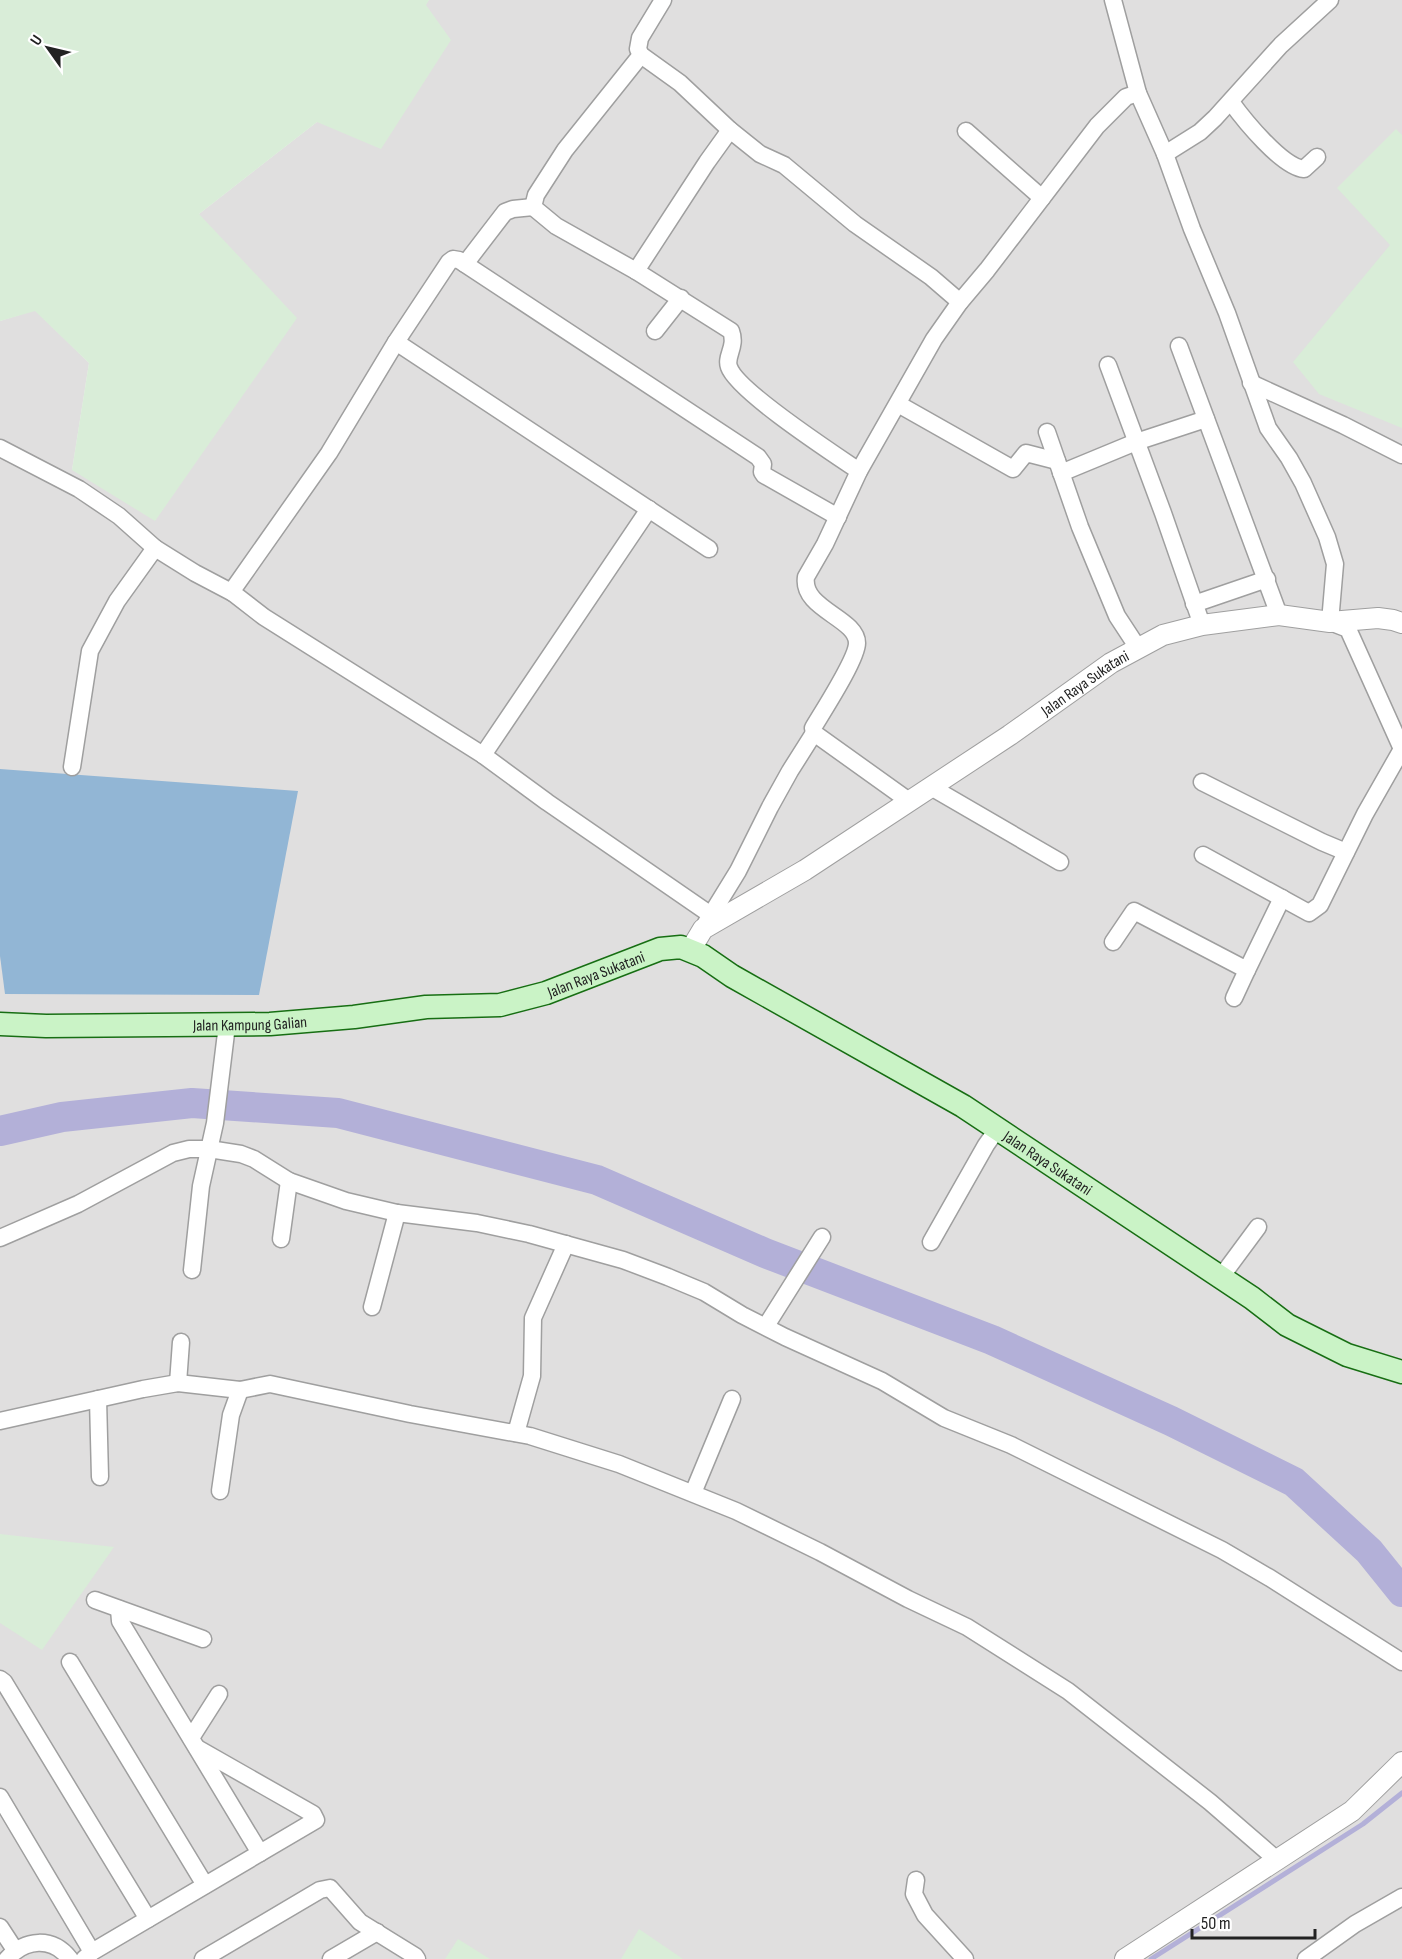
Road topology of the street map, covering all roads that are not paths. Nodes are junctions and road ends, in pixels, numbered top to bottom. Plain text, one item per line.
1 (663, 0) edge
2 (1113, 0) edge
3 (1330, 0) edge
4 (641, 55) junction
5 (1138, 93) junction
6 (1231, 102) junction
7 (730, 130) junction
8 (966, 131) dead end
9 (1165, 154) junction
10 (1317, 157) dead end
11 (1042, 198) junction
12 (532, 207) junction
13 (465, 264) junction
14 (636, 271) junction
15 (681, 298) junction
16 (960, 302) junction
17 (655, 331) dead end
18 (396, 342) junction
19 (1179, 346) dead end
20 (1107, 365) dead end
21 (1251, 383) junction
22 (898, 404) junction
23 (1206, 419) junction
24 (1047, 432) dead end
25 (1136, 442) junction
26 (0, 447) edge
27 (1402, 455) edge
28 (1059, 467) junction
29 (859, 471) junction
30 (649, 509) junction
31 (838, 517) junction
32 (155, 548) junction
33 (709, 549) dead end
34 (1267, 579) junction
35 (233, 593) junction
36 (1194, 604) junction
37 (1279, 615) junction
38 (1330, 622) junction
39 (1402, 623) edge
40 (1202, 625) junction
41 (1138, 648) junction
42 (814, 733) junction
43 (1402, 749) edge
44 (483, 755) junction
45 (72, 768) dead end
46 (1202, 782) dead end
47 (931, 787) junction
48 (909, 801) junction
49 (1346, 852) junction
50 (1203, 855) dead end
51 (1060, 862) dead end
52 (1282, 898) junction
53 (707, 922) junction
54 (1113, 942) dead end
55 (691, 950) junction
56 (1247, 970) junction
57 (1234, 998) dead end
58 (500, 1005) joint
59 (0, 1024) edge
60 (227, 1025) junction
61 (998, 1128) junction
62 (209, 1149) junction
63 (290, 1181) junction
64 (397, 1213) junction
65 (1258, 1227) dead end
66 (822, 1237) dead end
67 (0, 1238) edge
68 (281, 1239) dead end
69 (931, 1242) dead end
70 (566, 1244) junction
71 (192, 1270) dead end
72 (1221, 1276) junction
73 (372, 1307) dead end
74 (766, 1326) junction
75 (181, 1342) dead end
76 (1402, 1372) edge
77 (178, 1383) junction
78 (240, 1390) junction
79 (98, 1399) junction
80 (732, 1399) dead end
81 (0, 1421) edge
82 (516, 1433) junction
83 (100, 1477) dead end
84 (220, 1491) dead end
85 (693, 1493) junction
86 (95, 1600) dead end
87 (119, 1609) junction
88 (203, 1639) dead end
89 (70, 1662) dead end
90 (1402, 1662) edge
91 (0, 1679) edge
92 (219, 1694) dead end
93 (194, 1743) junction
94 (1402, 1762) edge
95 (0, 1797) edge
96 (260, 1853) junction
97 (1277, 1860) junction
98 (916, 1880) dead end
99 (205, 1885) junction
100 (1402, 1897) edge
101 (148, 1919) junction
102 (0, 1927) edge
103 (377, 1932) junction
104 (11, 1955) edge
105 (88, 1956) edge
106 (70, 1959) edge
107 (203, 1959) edge
108 (331, 1959) edge
109 (417, 1959) edge
110 (965, 1959) edge
111 (1125, 1959) edge
112 (1306, 1959) edge

1 - 4 street
2 - 5 street
3 - 6 street
4 - 7 street
4 - 12 street
5 - 9 street
5 - 11 street
6 - 9 street
6 - 10 street
7 - 14 street
7 - 16 street
8 - 11 street
9 - 21 street
11 - 16 street
12 - 13 street
12 - 14 street
13 - 18 street
13 - 31 street
14 - 15 street
15 - 17 street
15 - 29 street
16 - 22 street
18 - 30 street
18 - 35 street
19 - 23 street
20 - 25 street
21 - 27 street
21 - 38 street
22 - 28 street
22 - 29 street
23 - 25 street
23 - 34 street
24 - 28 street
25 - 28 street
25 - 36 street
26 - 32 street
28 - 41 street
29 - 31 street
30 - 33 street
30 - 44 street
31 - 42 street
32 - 35 street
32 - 45 street
34 - 36 street
34 - 37 street
35 - 44 street
36 - 40 street
37 - 38 street, Jalan Raya Sukatani
37 - 40 street, Jalan Raya Sukatani
38 - 39 street, Jalan Raya Sukatani
38 - 43 street
40 - 41 street, Jalan Raya Sukatani
41 - 47 street, Jalan Raya Sukatani
42 - 48 street
42 - 53 street
43 - 49 street
44 - 53 street
46 - 49 street
47 - 48 street, Jalan Raya Sukatani
47 - 51 street
48 - 53 street, Jalan Raya Sukatani
49 - 52 street
50 - 52 street
52 - 56 street
53 - 55 street
54 - 56 street
55 - 58 main road, Jalan Raya Sukatani
55 - 61 main road, Jalan Raya Sukatani
56 - 57 street
58 - 60 main road, Jalan Kampung Galian
59 - 60 main road, Jalan Kampung Galian
60 - 62 street
61 - 69 street
61 - 72 main road, Jalan Raya Sukatani
62 - 63 street
62 - 67 street
62 - 71 street
63 - 64 street
63 - 68 street
64 - 70 street
64 - 73 street
65 - 72 street
66 - 74 street
70 - 74 street
70 - 82 street
72 - 76 main road, Jalan Raya Sukatani
74 - 90 street
75 - 77 street
77 - 78 street
77 - 79 street
78 - 82 street
78 - 84 street
79 - 81 street
79 - 83 street
80 - 85 street
82 - 85 street
85 - 97 street
86 - 87 street
87 - 88 street
87 - 93 street
89 - 99 street
91 - 101 street
92 - 93 street
93 - 96 street
93 - 96 street
94 - 97 street
95 - 105 street
96 - 99 street
97 - 111 street
98 - 110 street
99 - 101 street
100 - 112 street
101 - 105 street
102 - 104 street
103 - 107 street
103 - 108 street
103 - 109 street
104 - 106 street

